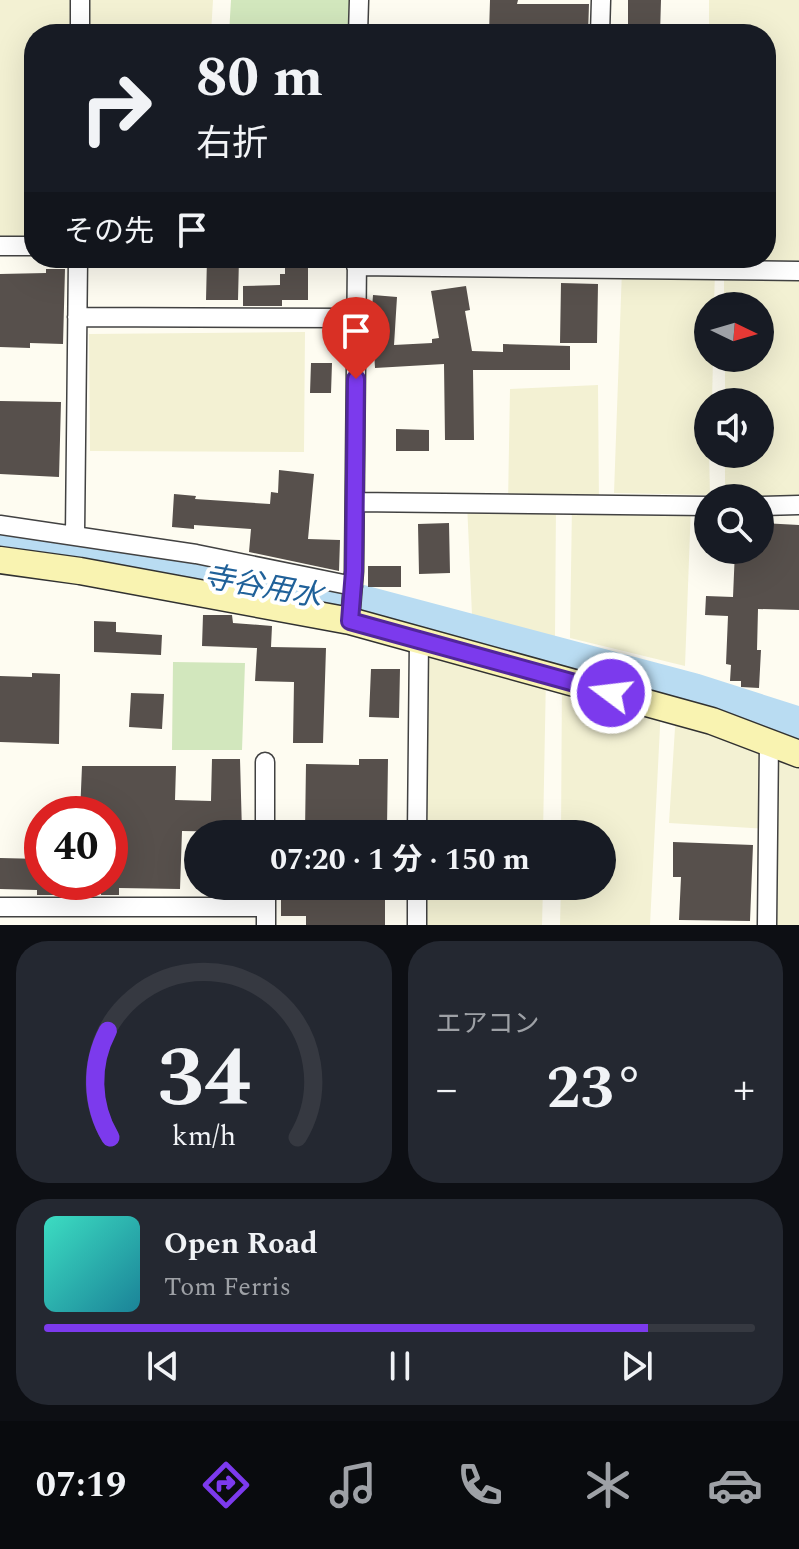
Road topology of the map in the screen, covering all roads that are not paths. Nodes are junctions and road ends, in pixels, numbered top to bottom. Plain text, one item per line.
1 (80, 0) edge
2 (359, 0) edge
3 (601, 0) edge
4 (80, 24) edge
5 (358, 24) edge
6 (600, 24) edge
7 (0, 246) edge
8 (24, 246) edge
9 (78, 268) edge
10 (356, 268) edge
11 (712, 268) edge
12 (799, 271) edge
13 (77, 317) junction
14 (356, 318) junction
15 (355, 502) junction
16 (799, 505) edge
17 (694, 506) edge
18 (774, 506) edge
19 (0, 525) edge
20 (75, 534) junction
21 (0, 560) edge
22 (353, 586) junction
23 (350, 621) junction
24 (419, 640) junction
25 (769, 742) junction
26 (799, 754) edge
27 (265, 762) dead end
28 (265, 820) edge
29 (417, 820) edge
30 (417, 900) edge
31 (0, 907) edge
32 (266, 916) edge
33 (417, 925) edge
34 (767, 925) edge

1 - 4 street
2 - 5 street
3 - 6 street
7 - 8 street
9 - 13 street
10 - 14 street
11 - 12 street
13 - 14 street
13 - 20 street
14 - 15 street
15 - 17 street
15 - 22 street
16 - 18 street
19 - 20 street
20 - 22 street
21 - 23 street
22 - 23 street
23 - 24 street
24 - 25 street
24 - 29 street
25 - 26 street
25 - 34 street
27 - 28 street
30 - 33 street
31 - 32 street

